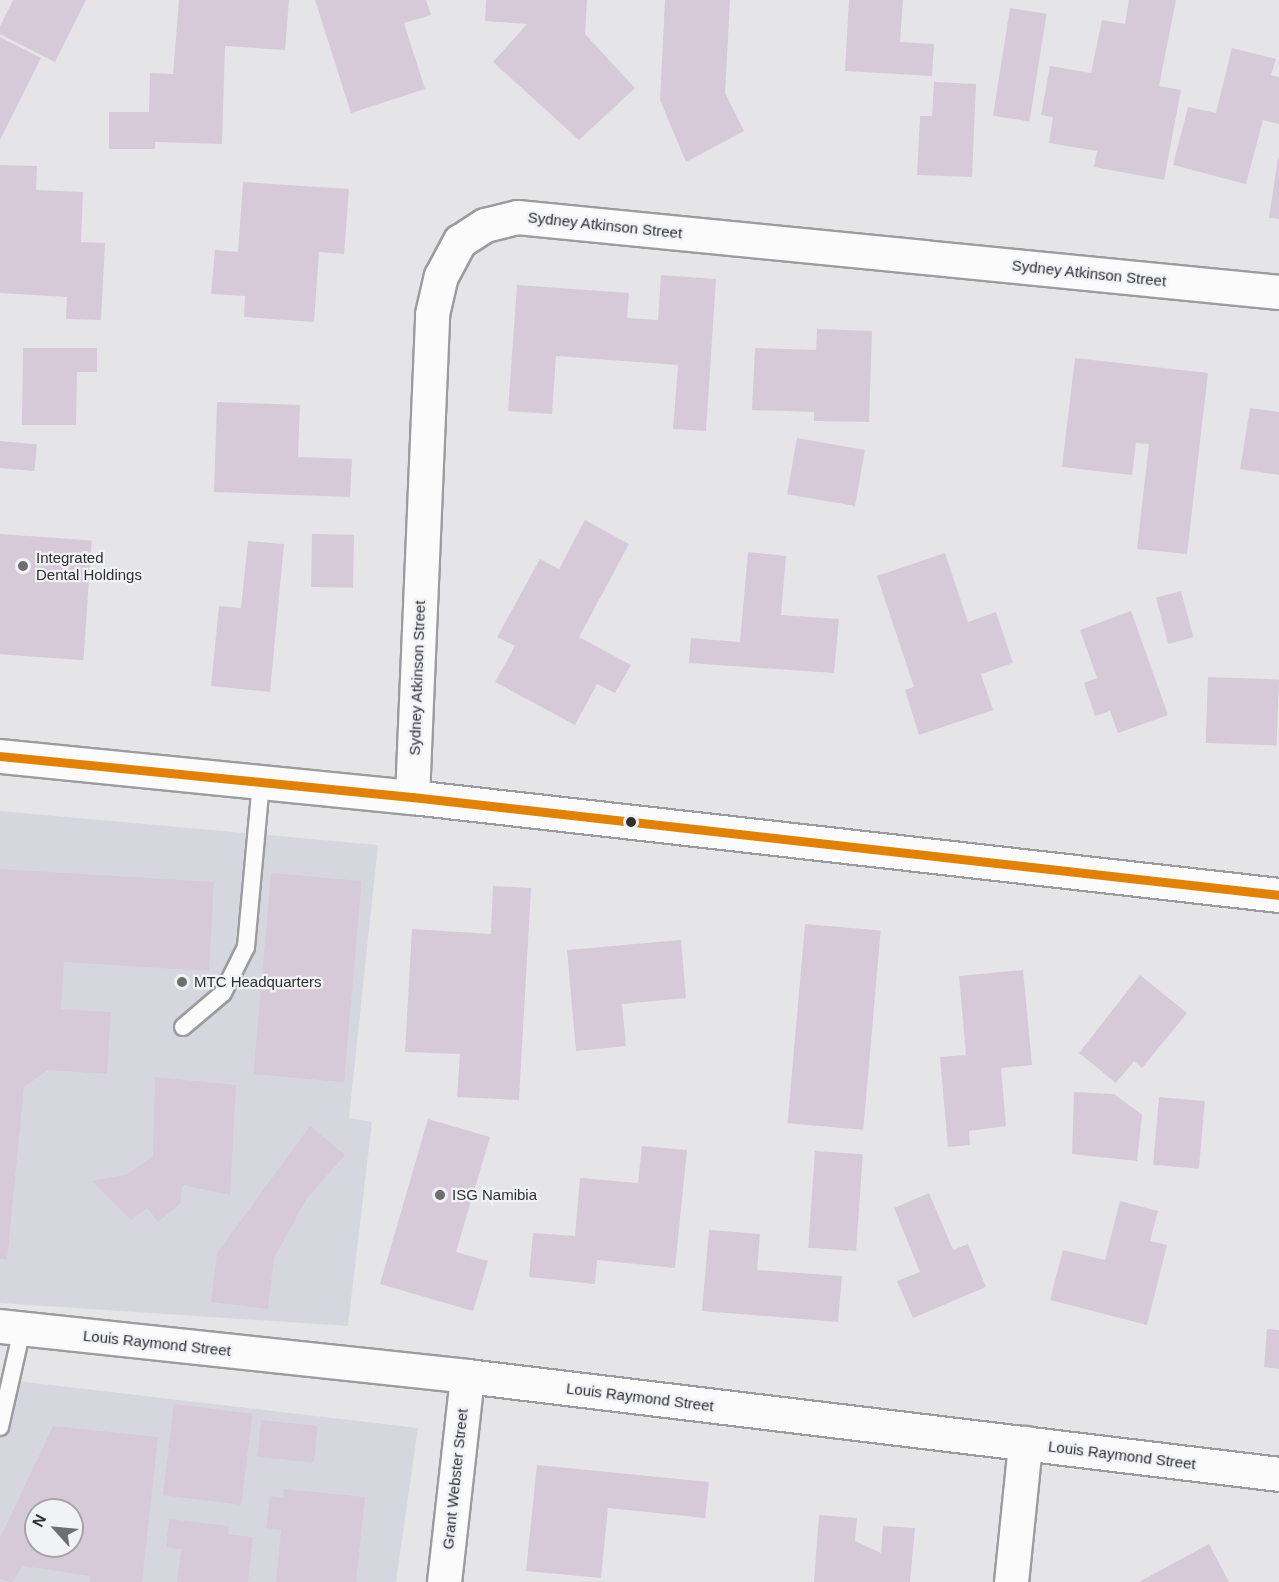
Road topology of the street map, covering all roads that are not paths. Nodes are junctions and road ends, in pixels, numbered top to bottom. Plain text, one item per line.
1 (1279, 292) edge
2 (0, 756) edge
3 (261, 782) junction
4 (412, 797) junction
5 (1279, 895) edge
6 (183, 1028) dead end
7 (11, 1328) edge
8 (467, 1376) junction
9 (0, 1426) edge
10 (1025, 1443) junction
11 (1279, 1474) edge
12 (444, 1582) edge
13 (1011, 1582) edge

1 - 4 street, Sydney Atkinson Street
2 - 3 street
3 - 4 street
3 - 6 lane
4 - 5 street
7 - 8 street, Louis Raymond Street
7 - 9 lane
8 - 10 street, Louis Raymond Street
8 - 12 street, Grant Webster Street
10 - 11 street, Louis Raymond Street
10 - 13 street

